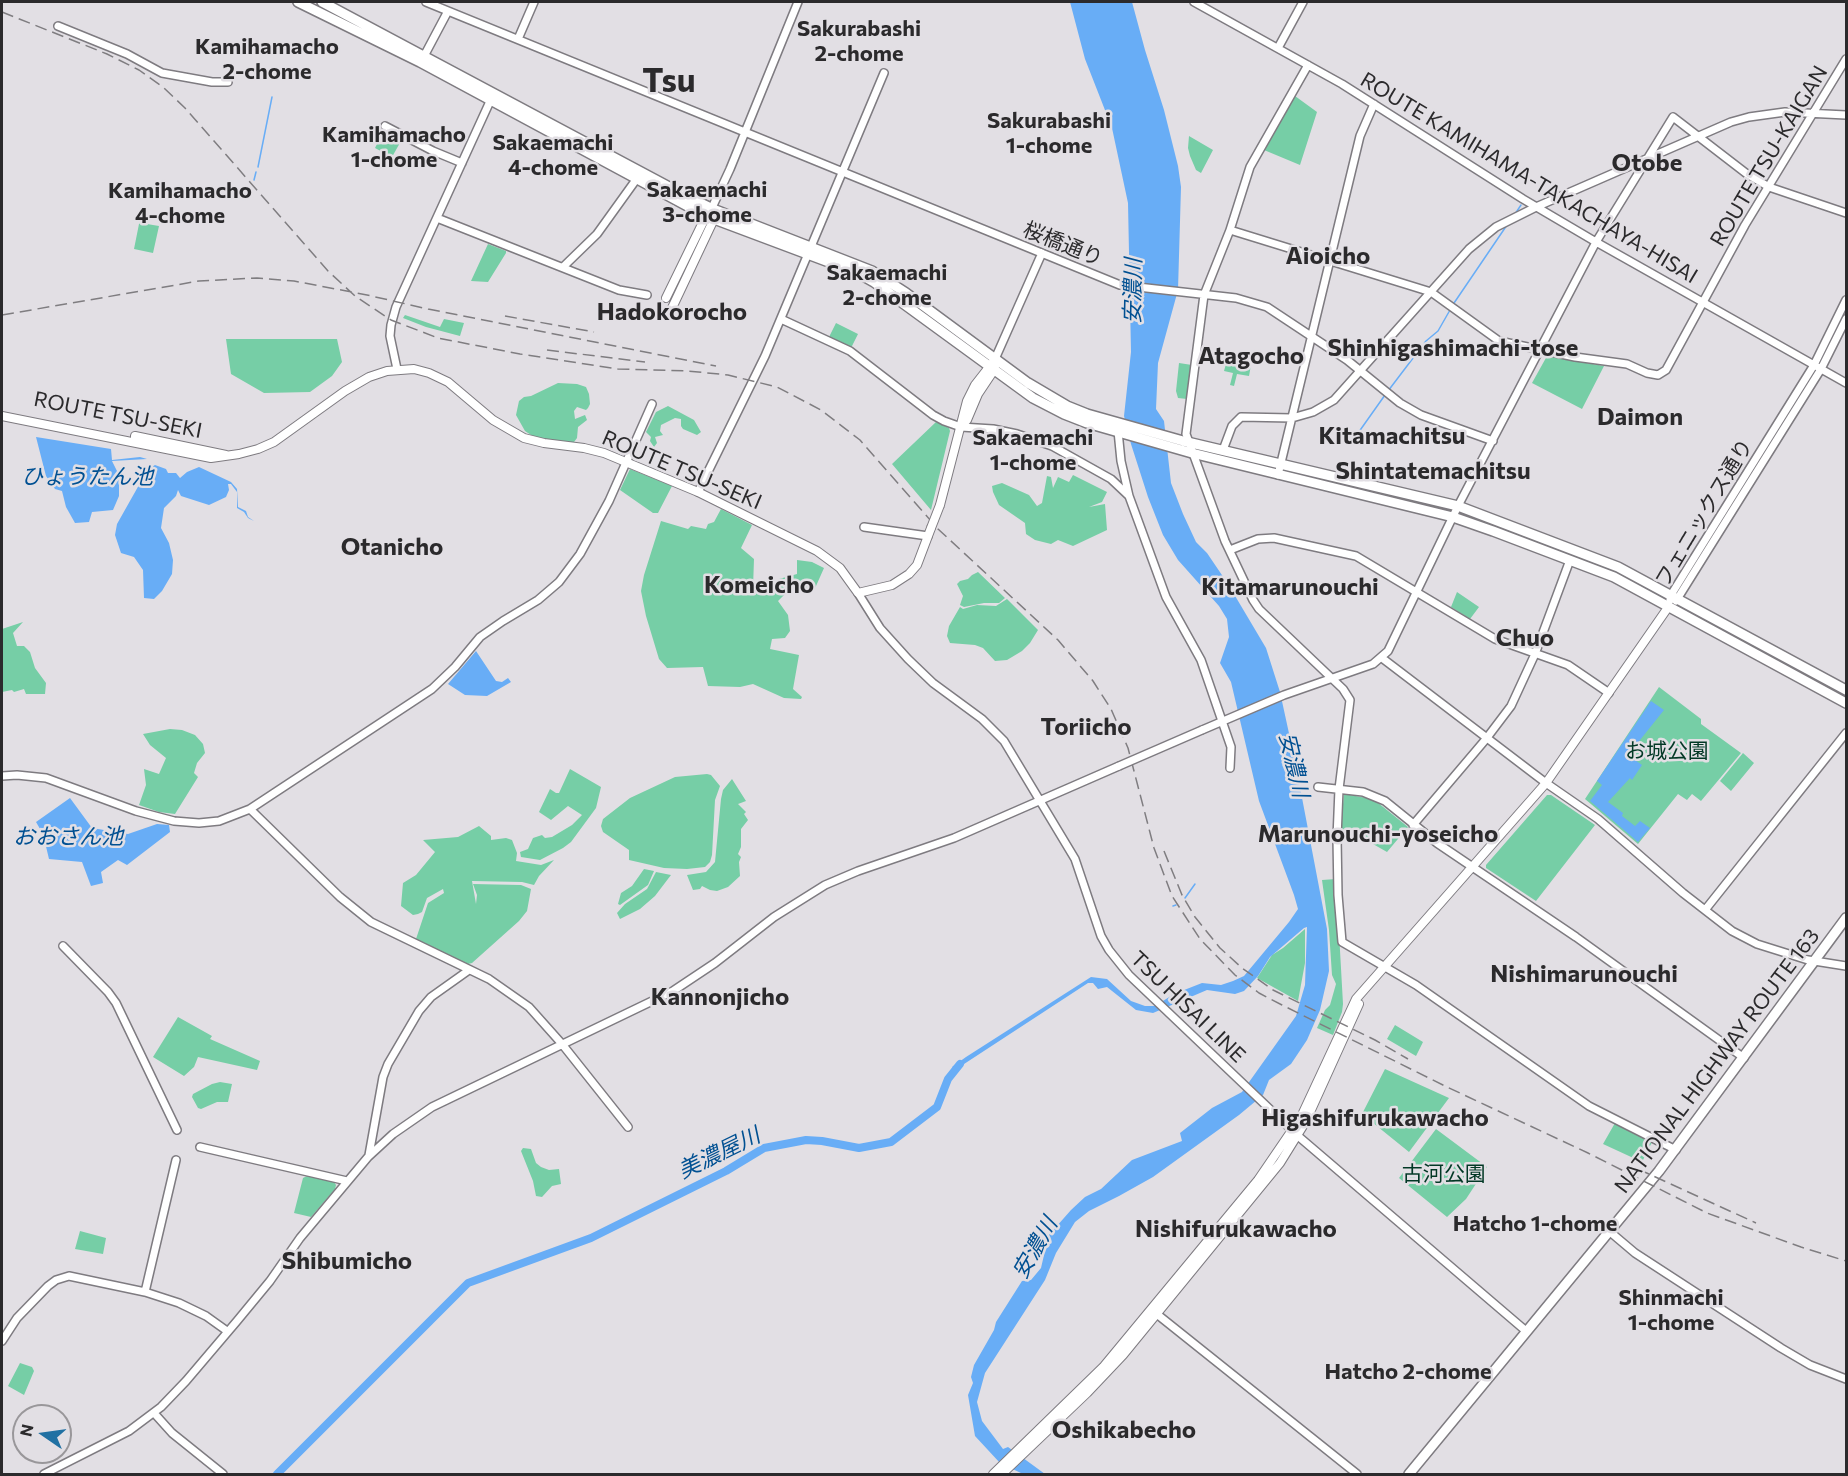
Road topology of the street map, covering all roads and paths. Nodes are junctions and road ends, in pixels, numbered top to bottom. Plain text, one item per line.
1 (298, 2) edge
2 (426, 2) edge
3 (448, 2) edge
4 (534, 2) edge
5 (798, 2) edge
6 (1194, 2) edge
7 (1303, 2) edge
8 (323, 5) edge
9 (447, 10) junction
10 (58, 26) dead end
11 (518, 39) junction
12 (1278, 48) junction
13 (422, 59) junction
14 (1846, 59) edge
15 (1308, 65) junction
16 (884, 73) dead end
17 (228, 82) dead end
18 (492, 97) junction
19 (1374, 104) junction
20 (1814, 112) junction
21 (1846, 115) edge
22 (385, 126) dead end
23 (744, 131) junction
24 (1697, 135) junction
25 (1649, 156) junction
26 (462, 163) junction
27 (843, 172) junction
28 (644, 173) junction
29 (635, 179) junction
30 (1769, 187) junction
31 (1536, 207) junction
32 (1846, 213) edge
33 (711, 215) junction
34 (437, 218) junction
35 (1230, 230) junction
36 (1596, 242) junction
37 (811, 251) junction
38 (1042, 253) junction
39 (1330, 261) junction
40 (563, 267) junction
41 (1431, 292) junction
42 (647, 295) dead end
43 (1204, 295) junction
44 (666, 298) dead end
45 (1846, 300) edge
46 (1703, 303) junction
47 (672, 308) dead end
48 (781, 319) junction
49 (1846, 319) edge
50 (1312, 337) junction
51 (1540, 350) junction
52 (1814, 364) junction
53 (993, 365) junction
54 (397, 369) junction
55 (1821, 369) junction
56 (1360, 372) junction
57 (1846, 383) edge
58 (652, 404) dead end
59 (2, 411) edge
60 (2, 416) edge
61 (1292, 418) junction
62 (961, 427) junction
63 (1119, 429) junction
64 (1493, 441) junction
65 (1188, 447) junction
66 (1223, 450) junction
67 (227, 455) junction
68 (627, 462) junction
69 (1281, 464) junction
70 (1278, 475) junction
71 (698, 492) junction
72 (1129, 496) junction
73 (1458, 506) junction
74 (1453, 517) junction
75 (864, 527) dead end
76 (930, 532) junction
77 (1230, 550) junction
78 (1570, 560) junction
79 (1416, 592) junction
80 (858, 593) junction
81 (1675, 597) junction
82 (1669, 606) junction
83 (1535, 654) junction
84 (1382, 658) junction
85 (1332, 678) junction
86 (1846, 690) edge
87 (1609, 693) junction
88 (1846, 703) edge
89 (1223, 721) junction
90 (1846, 733) edge
91 (1486, 739) junction
92 (1230, 768) dead end
93 (2, 776) edge
94 (1546, 783) junction
95 (1318, 788) dead end
96 (1339, 789) junction
97 (1040, 800) junction
98 (250, 808) junction
99 (1413, 825) junction
100 (1473, 867) junction
101 (1705, 910) junction
102 (1846, 918) edge
103 (63, 946) dead end
104 (1816, 960) junction
105 (1385, 966) junction
106 (1846, 966) edge
107 (469, 970) junction
108 (562, 1044) junction
109 (1744, 1058) junction
110 (628, 1127) dead end
111 (177, 1130) dead end
112 (1296, 1133) junction
113 (200, 1147) dead end
114 (1676, 1150) junction
115 (368, 1157) junction
116 (176, 1160) dead end
117 (347, 1181) junction
118 (1609, 1231) junction
119 (145, 1292) junction
120 (1154, 1312) junction
121 (227, 1331) junction
122 (1526, 1331) junction
123 (2, 1341) edge
124 (1846, 1379) edge
125 (154, 1413) junction
126 (1031, 1442) junction
127 (44, 1474) edge
128 (223, 1474) edge
129 (993, 1474) edge
130 (1002, 1474) edge
131 (1357, 1474) edge
132 (1409, 1474) edge

1 - 8 highway
2 - 9 street, 桜橋通り
3 - 9 street
4 - 11 street
5 - 23 street
6 - 12 street, ROUTE KAMIHAMA-TAKACHAYA-HISAI
7 - 12 street
8 - 13 highway
9 - 11 street, 桜橋通り
9 - 13 street
10 - 17 street
11 - 23 street, 桜橋通り
12 - 15 street, ROUTE KAMIHAMA-TAKACHAYA-HISAI
13 - 18 highway
14 - 20 street, ROUTE TSU-KAIGAN
15 - 19 street, ROUTE KAMIHAMA-TAKACHAYA-HISAI
15 - 35 street
16 - 27 street
18 - 26 street
18 - 28 highway
18 - 29 highway
19 - 31 street, ROUTE KAMIHAMA-TAKACHAYA-HISAI
19 - 39 street
20 - 21 street
20 - 24 street
20 - 30 street, ROUTE TSU-KAIGAN
22 - 26 street
23 - 27 street, 桜橋通り
23 - 33 street
24 - 25 street
24 - 25 street
24 - 30 street
25 - 31 street
25 - 36 street
26 - 34 street
27 - 37 street
27 - 38 street, 桜橋通り
28 - 29 street
28 - 33 highway
29 - 33 highway
29 - 40 street
30 - 32 street
30 - 46 street, ROUTE TSU-KAIGAN
31 - 36 street, ROUTE KAMIHAMA-TAKACHAYA-HISAI
31 - 41 street
33 - 37 highway
33 - 44 main road
33 - 47 main road
34 - 40 street
34 - 54 street
35 - 39 street
35 - 43 street
36 - 46 street, ROUTE KAMIHAMA-TAKACHAYA-HISAI
36 - 51 street
37 - 48 street
37 - 53 highway
38 - 43 street, 桜橋通り
38 - 53 street
39 - 41 street
39 - 50 street
40 - 42 street
41 - 51 street
41 - 56 street
43 - 50 street, 桜橋通り
43 - 65 street
45 - 52 street, フェニックス通り
46 - 51 street, ROUTE TSU-KAIGAN
46 - 52 street, ROUTE KAMIHAMA-TAKACHAYA-HISAI
48 - 62 street
48 - 71 street
49 - 55 street, フェニックス通り
50 - 56 street, 桜橋通り
50 - 61 street
51 - 64 street
52 - 55 street, ROUTE KAMIHAMA-TAKACHAYA-HISAI
52 - 81 street, フェニックス通り
53 - 62 main road
53 - 63 highway
54 - 67 main road, ROUTE TSU-SEKI
54 - 68 main road, ROUTE TSU-SEKI
55 - 57 street, ROUTE KAMIHAMA-TAKACHAYA-HISAI
55 - 81 street, フェニックス通り
56 - 61 street
56 - 64 street, 桜橋通り
58 - 68 street
59 - 67 main road, ROUTE TSU-SEKI
60 - 67 main road, ROUTE TSU-SEKI
61 - 66 street
61 - 69 street
62 - 72 street
62 - 76 main road, bridge
63 - 65 highway
63 - 72 street
64 - 73 street
65 - 66 highway
65 - 70 highway
65 - 77 street
66 - 69 highway
68 - 71 main road, ROUTE TSU-SEKI
68 - 98 street
69 - 70 street
69 - 73 highway
70 - 74 highway
71 - 80 main road, ROUTE TSU-SEKI
72 - 89 street
73 - 74 street
73 - 81 highway
74 - 78 highway
74 - 79 street
75 - 76 street
76 - 80 main road
77 - 79 street
77 - 85 street
78 - 82 highway
78 - 83 street
79 - 83 street
79 - 84 street
80 - 97 street, TSU HISAI LINE
81 - 82 street, フェニックス通り
81 - 86 highway
82 - 87 main road
82 - 88 highway
83 - 87 street
83 - 91 street
84 - 85 street
84 - 91 street
85 - 89 street
85 - 96 street
87 - 94 main road
89 - 92 street
89 - 97 street, bridge
90 - 101 street
91 - 94 street
91 - 99 street
93 - 98 street
94 - 100 main road
94 - 101 street
95 - 96 street
96 - 99 street
96 - 105 street
97 - 108 street
97 - 112 street, TSU HISAI LINE
98 - 107 street
99 - 100 street
100 - 105 main road
100 - 109 street
101 - 104 street
102 - 104 highway, NATIONAL HIGHWAY ROUTE 163
103 - 111 street
104 - 106 street
104 - 109 highway, NATIONAL HIGHWAY ROUTE 163
105 - 112 main road
105 - 114 street
107 - 108 street
107 - 115 street
108 - 110 street
108 - 115 street
109 - 114 highway, NATIONAL HIGHWAY ROUTE 163
112 - 120 main road
112 - 122 street, TSU HISAI LINE
113 - 117 street
114 - 118 highway, NATIONAL HIGHWAY ROUTE 163
115 - 117 street
116 - 119 street
117 - 121 street
118 - 122 highway, NATIONAL HIGHWAY ROUTE 163
118 - 124 street
119 - 121 street
119 - 123 street
120 - 126 main road
120 - 131 street
121 - 125 street
122 - 132 highway, NATIONAL HIGHWAY ROUTE 163
125 - 127 street
125 - 128 street
126 - 129 main road
126 - 130 main road

